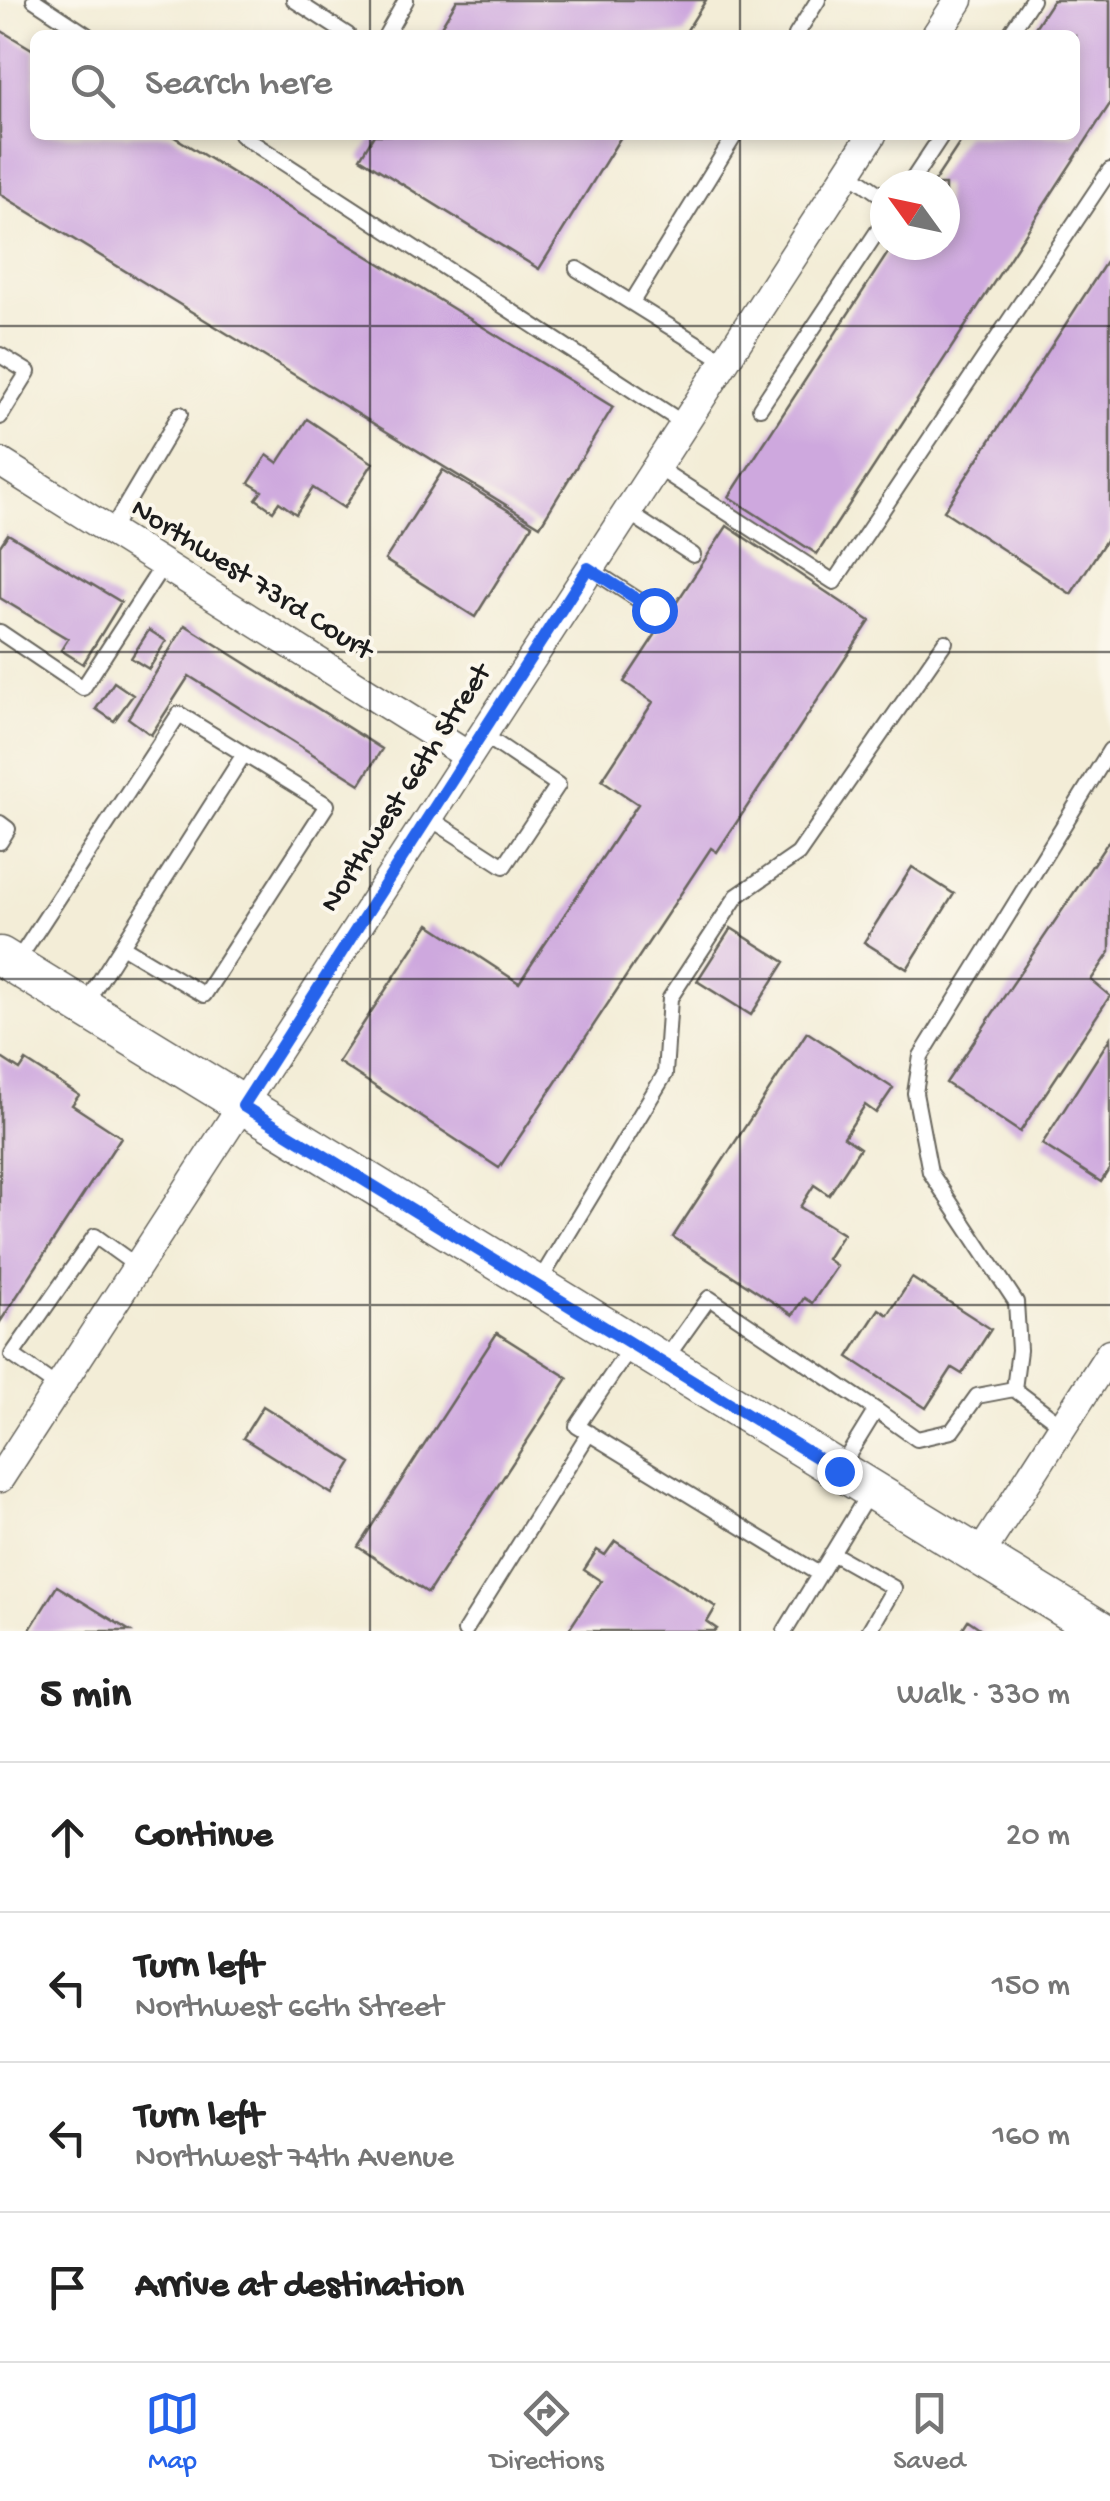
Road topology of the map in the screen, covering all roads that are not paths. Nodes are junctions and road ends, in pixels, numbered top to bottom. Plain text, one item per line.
1 (34, 0) edge
2 (294, 0) edge
3 (406, 0) edge
4 (818, 0) edge
5 (1032, 0) edge
6 (79, 30) edge
7 (340, 30) edge
8 (389, 30) edge
9 (799, 30) edge
10 (1011, 30) edge
11 (249, 140) edge
12 (732, 140) edge
13 (869, 140) edge
14 (939, 140) edge
15 (918, 170) edge
16 (1110, 170) edge
17 (848, 172) junction
18 (870, 187) edge
19 (870, 243) edge
20 (577, 269) dead end
21 (632, 302) junction
22 (0, 355) edge
23 (725, 360) junction
24 (760, 408) dead end
25 (180, 414) dead end
26 (0, 417) edge
27 (682, 423) junction
28 (0, 462) edge
29 (655, 466) junction
30 (625, 511) junction
31 (110, 532) junction
32 (693, 555) dead end
33 (163, 565) junction
34 (588, 568) junction
35 (654, 610) dead end
36 (0, 632) edge
37 (945, 642) dead end
38 (474, 744) junction
39 (1110, 750) edge
40 (244, 754) junction
41 (428, 816) junction
42 (0, 823) edge
43 (0, 842) edge
44 (122, 946) junction
45 (8, 960) edge
46 (83, 1008) junction
47 (243, 1106) junction
48 (138, 1267) junction
49 (536, 1286) junction
50 (1110, 1353) edge
51 (647, 1355) junction
52 (60, 1388) junction
53 (1014, 1389) junction
54 (876, 1410) junction
55 (1063, 1426) junction
56 (589, 1434) junction
57 (0, 1478) edge
58 (855, 1480) junction
59 (832, 1553) junction
60 (979, 1556) junction
61 (819, 1574) junction
62 (464, 1631) edge
63 (785, 1631) edge
64 (869, 1631) edge
65 (1102, 1631) edge

1 - 6 lane
2 - 7 lane
3 - 8 lane
4 - 9 lane
5 - 10 lane
11 - 27 lane
12 - 21 lane
13 - 17 street, Northwest 66th Street
14 - 15 lane
16 - 29 lane
17 - 18 lane
17 - 23 street, Northwest 66th Street
19 - 24 lane
20 - 21 lane
21 - 23 lane
22 - 26 lane
23 - 27 street, Northwest 66th Street
25 - 31 lane
27 - 29 street, Northwest 66th Street
28 - 31 street, Northwest 73rd Court
29 - 30 street, Northwest 66th Street
30 - 32 lane
30 - 34 street, Northwest 66th Street
31 - 33 street, Northwest 73rd Court
33 - 36 lane
33 - 38 street, Northwest 73rd Court
34 - 35 lane
34 - 38 street, Northwest 66th Street
37 - 49 lane
38 - 41 street, Northwest 66th Street
38 - 41 lane
39 - 53 lane
40 - 44 lane
40 - 44 lane
40 - 45 lane
41 - 47 street, Northwest 66th Street
42 - 43 lane
44 - 46 lane
45 - 46 street
46 - 47 street
47 - 48 street, Northwest 66th Street
47 - 49 street
48 - 52 street, Northwest 66th Street
48 - 52 lane
49 - 51 street
50 - 55 street
51 - 54 lane
51 - 56 lane
51 - 58 street
52 - 57 street, Northwest 66th Street
53 - 54 lane
53 - 55 lane
54 - 58 lane
55 - 60 street
56 - 61 lane
56 - 62 lane
58 - 59 lane
58 - 60 street
59 - 61 lane
59 - 64 lane
60 - 65 street
61 - 63 lane

